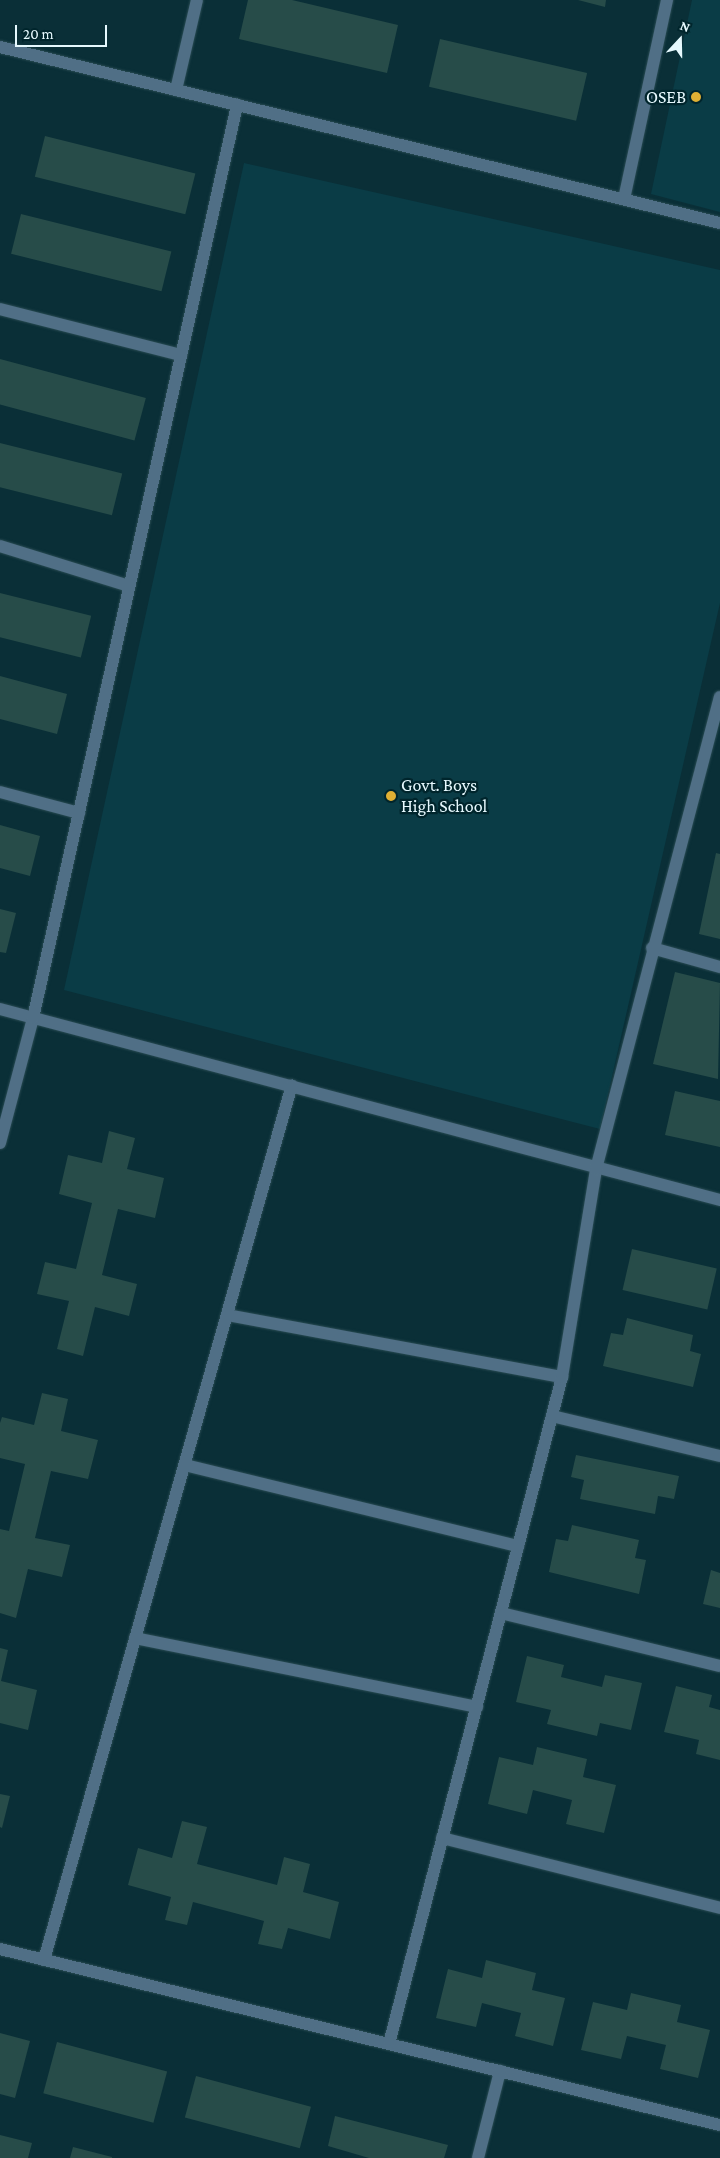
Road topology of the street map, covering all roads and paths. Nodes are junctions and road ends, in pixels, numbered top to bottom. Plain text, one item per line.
1 (197, 0) edge
2 (667, 0) edge
3 (0, 47) edge
4 (176, 90) junction
5 (237, 105) junction
6 (624, 200) junction
7 (720, 223) edge
8 (0, 310) edge
9 (181, 355) junction
10 (0, 546) edge
11 (129, 586) junction
12 (720, 697) edge
13 (0, 792) edge
14 (79, 814) junction
15 (652, 948) junction
16 (720, 966) edge
17 (0, 1009) edge
18 (33, 1018) junction
19 (292, 1085) junction
20 (0, 1144) edge
21 (596, 1169) junction
22 (720, 1200) edge
23 (227, 1315) junction
24 (562, 1377) junction
25 (552, 1416) junction
26 (720, 1456) edge
27 (185, 1465) junction
28 (518, 1546) junction
29 (501, 1613) junction
30 (135, 1638) junction
31 (720, 1666) edge
32 (477, 1707) junction
33 (442, 1838) junction
34 (720, 1908) edge
35 (0, 1949) edge
36 (44, 1960) junction
37 (389, 2044) junction
38 (500, 2071) junction
39 (720, 2125) edge
40 (478, 2158) edge

1 - 4 street
2 - 6 street
3 - 4 street
4 - 5 street
5 - 6 street
5 - 9 street
6 - 7 street
8 - 9 street
9 - 11 street
10 - 11 street
11 - 14 street
12 - 15 street
13 - 14 street
14 - 18 street
15 - 16 street
15 - 21 street
17 - 18 street
18 - 19 street
18 - 20 street
19 - 21 street
19 - 23 street
21 - 22 street
21 - 24 street
23 - 24 street
23 - 27 street
24 - 25 street
25 - 26 street
25 - 28 street
27 - 28 street
27 - 30 street
28 - 29 street
29 - 31 street
29 - 32 street
30 - 32 street
30 - 36 street
32 - 33 street
33 - 34 street
33 - 37 street
35 - 36 street
36 - 37 street
37 - 38 street
38 - 39 street
38 - 40 street

